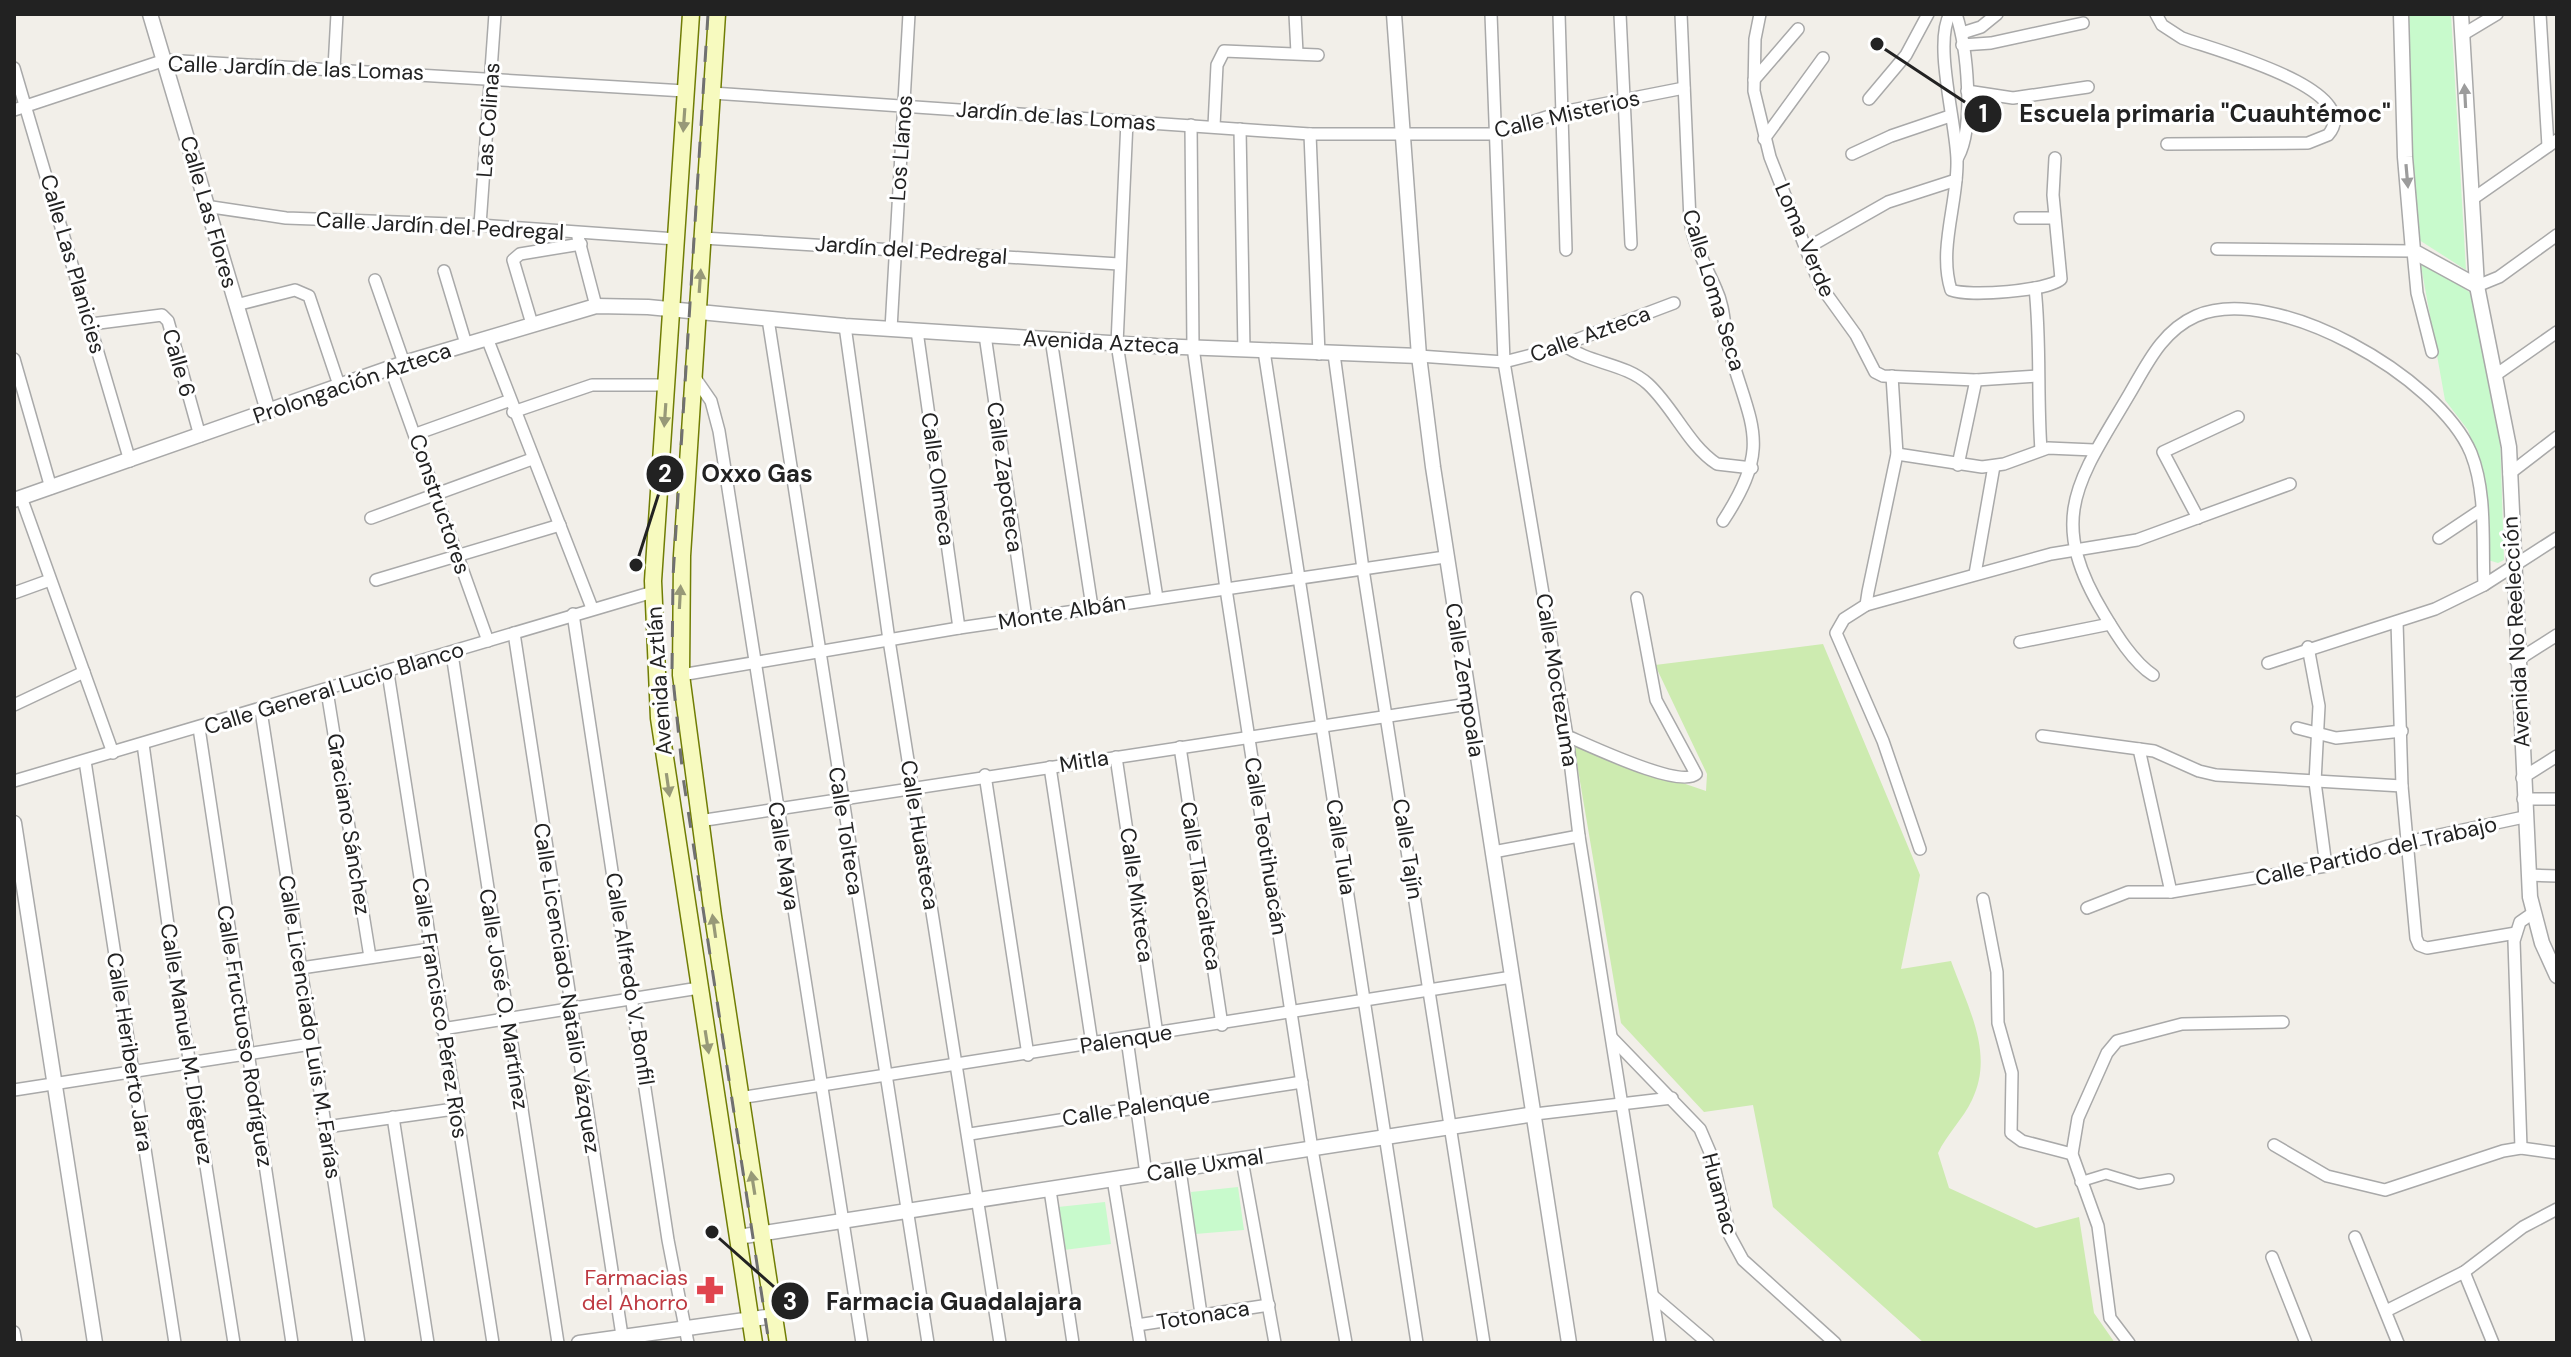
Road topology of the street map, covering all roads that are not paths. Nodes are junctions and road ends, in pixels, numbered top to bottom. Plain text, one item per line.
1 (150, 14) edge
2 (337, 14) edge
3 (495, 14) edge
4 (691, 14) edge
5 (717, 14) edge
6 (909, 14) edge
7 (1295, 14) edge
8 (1394, 14) edge
9 (1491, 14) edge
10 (1559, 14) edge
11 (1620, 14) edge
12 (1681, 14) edge
13 (1760, 14) edge
14 (1928, 14) edge
15 (1950, 14) edge
16 (1956, 14) edge
17 (1997, 14) edge
18 (2156, 14) edge
19 (2401, 14) edge
20 (2461, 14) edge
21 (2497, 14) edge
22 (2540, 14) edge
23 (2083, 23) dead end
24 (1798, 29) dead end
25 (2462, 35) junction
26 (1962, 39) junction
27 (1297, 53) junction
28 (1318, 55) dead end
29 (1823, 58) dead end
30 (165, 60) junction
31 (14, 68) edge
32 (334, 68) junction
33 (491, 77) junction
34 (1754, 81) junction
35 (2088, 87) dead end
36 (1684, 88) junction
37 (685, 91) junction
38 (1967, 91) junction
39 (712, 93) junction
40 (1626, 98) junction
41 (1869, 99) dead end
42 (904, 106) junction
43 (26, 107) junction
44 (14, 110) edge
45 (1562, 112) junction
46 (1950, 116) junction
47 (1127, 121) junction
48 (1191, 125) junction
49 (1214, 126) junction
50 (1240, 129) junction
51 (1310, 134) junction
52 (1494, 134) junction
53 (1400, 135) junction
54 (1764, 139) junction
55 (2553, 143) edge
56 (2167, 144) dead end
57 (1852, 154) dead end
58 (1957, 158) junction
59 (2055, 158) dead end
60 (1956, 180) junction
61 (2471, 200) junction
62 (205, 206) junction
63 (2020, 218) dead end
64 (2054, 218) junction
65 (480, 225) junction
66 (2557, 235) edge
67 (703, 238) junction
68 (579, 239) junction
69 (676, 239) junction
70 (1631, 244) dead end
71 (1807, 248) junction
72 (2217, 249) dead end
73 (895, 250) junction
74 (1566, 250) dead end
75 (2413, 251) junction
76 (1119, 264) junction
77 (444, 271) dead end
78 (375, 280) dead end
79 (2477, 286) junction
80 (2035, 288) junction
81 (1674, 303) dead end
82 (236, 305) junction
83 (596, 306) junction
84 (671, 309) junction
85 (697, 312) junction
86 (768, 319) junction
87 (91, 324) junction
88 (532, 324) junction
89 (845, 326) junction
90 (891, 329) junction
91 (917, 331) junction
92 (2557, 332) edge
93 (985, 335) junction
94 (487, 338) junction
95 (1051, 339) junction
96 (466, 344) junction
97 (1117, 344) junction
98 (1564, 345) junction
99 (1193, 347) junction
100 (1244, 350) junction
101 (1264, 351) junction
102 (2432, 352) dead end
103 (1326, 354) junction
104 (1419, 356) junction
105 (14, 359) edge
106 (1504, 362) junction
107 (397, 365) junction
108 (2497, 374) junction
109 (693, 375) junction
110 (1892, 376) junction
111 (2037, 376) junction
112 (1976, 380) junction
113 (339, 385) junction
114 (668, 385) junction
115 (511, 407) junction
116 (268, 411) junction
117 (2238, 417) dead end
118 (416, 434) junction
119 (200, 436) junction
120 (2557, 437) edge
121 (2041, 450) junction
122 (2094, 450) junction
123 (1897, 454) junction
124 (532, 459) junction
125 (130, 461) junction
126 (1958, 465) junction
127 (1994, 466) junction
128 (1752, 468) junction
129 (2509, 474) junction
130 (2290, 484) dead end
131 (51, 488) junction
132 (437, 496) junction
133 (18, 498) edge
134 (2481, 510) junction
135 (371, 518) dead end
136 (2198, 518) junction
137 (1723, 521) dead end
138 (560, 525) junction
139 (2439, 538) dead end
140 (2557, 538) edge
141 (2073, 550) junction
142 (457, 556) junction
143 (1445, 557) junction
144 (1363, 569) junction
145 (2513, 569) junction
146 (1975, 574) junction
147 (1299, 578) junction
148 (50, 580) junction
149 (376, 580) dead end
150 (2484, 585) junction
151 (1226, 589) junction
152 (653, 592) junction
153 (14, 593) edge
154 (1157, 598) junction
155 (1637, 598) dead end
156 (1866, 605) junction
157 (1092, 607) junction
158 (592, 608) junction
159 (573, 614) junction
160 (1026, 618) junction
161 (2397, 622) junction
162 (2110, 624) junction
163 (959, 628) junction
164 (514, 633) junction
165 (2557, 635) edge
166 (889, 640) junction
167 (488, 641) junction
168 (2020, 642) dead end
169 (2308, 647) junction
170 (817, 651) junction
171 (452, 654) junction
172 (2516, 661) junction
173 (754, 662) junction
174 (2268, 663) dead end
175 (84, 672) junction
176 (388, 673) junction
177 (681, 675) junction
178 (2153, 675) dead end
179 (327, 691) junction
180 (1468, 704) junction
181 (14, 705) edge
182 (261, 711) junction
183 (1386, 716) junction
184 (1322, 726) junction
185 (199, 728) junction
186 (2297, 728) dead end
187 (2402, 731) junction
188 (2319, 734) junction
189 (1567, 736) junction
190 (2042, 736) dead end
191 (1249, 737) junction
192 (143, 744) junction
193 (1180, 747) junction
194 (2139, 749) junction
195 (113, 753) junction
196 (2557, 756) edge
197 (1116, 757) junction
198 (85, 761) junction
199 (1050, 767) junction
200 (985, 775) junction
201 (2522, 778) junction
202 (14, 781) edge
203 (2315, 782) junction
204 (2402, 786) junction
205 (912, 787) junction
206 (841, 798) junction
207 (2523, 799) junction
208 (2557, 799) edge
209 (776, 808) junction
210 (2524, 817) junction
211 (699, 821) junction
212 (14, 823) edge
213 (1579, 836) junction
214 (2409, 841) junction
215 (1920, 849) dead end
216 (1493, 852) junction
217 (2326, 866) junction
218 (2528, 875) junction
219 (2557, 876) edge
220 (2171, 892) junction
221 (1983, 899) dead end
222 (2087, 908) dead end
223 (2533, 913) junction
224 (2516, 933) junction
225 (430, 949) junction
226 (370, 957) junction
227 (301, 968) junction
228 (2557, 976) edge
229 (1512, 977) junction
230 (699, 988) junction
231 (1429, 990) junction
232 (634, 998) junction
233 (1365, 1001) junction
234 (569, 1007) junction
235 (1293, 1013) junction
236 (506, 1018) junction
237 (2283, 1022) dead end
238 (1222, 1025) junction
239 (442, 1029) junction
240 (1157, 1034) junction
241 (1612, 1038) junction
242 (1127, 1039) junction
243 (311, 1044) junction
244 (1092, 1044) junction
245 (248, 1055) junction
246 (1028, 1055) junction
247 (190, 1064) junction
248 (957, 1064) junction
249 (133, 1072) junction
250 (887, 1074) junction
251 (1302, 1082) junction
252 (56, 1084) junction
253 (822, 1085) junction
254 (14, 1090) edge
255 (739, 1098) junction
256 (1672, 1098) junction
257 (1621, 1104) junction
258 (1137, 1107) junction
259 (454, 1109) junction
260 (1535, 1114) junction
261 (393, 1117) junction
262 (326, 1127) junction
263 (1450, 1127) junction
264 (970, 1134) junction
265 (1384, 1137) junction
266 (2274, 1145) dead end
267 (2521, 1148) junction
268 (1312, 1149) junction
269 (2557, 1153) edge
270 (2072, 1154) junction
271 (1242, 1160) junction
272 (1180, 1170) junction
273 (1146, 1174) junction
274 (1113, 1179) junction
275 (2169, 1179) dead end
276 (2080, 1182) junction
277 (1050, 1190) junction
278 (980, 1199) junction
279 (2557, 1209) edge
280 (909, 1211) junction
281 (843, 1221) junction
282 (760, 1233) junction
283 (738, 1237) junction
284 (2355, 1237) dead end
285 (2272, 1257) dead end
286 (2464, 1272) junction
287 (1653, 1296) junction
288 (1269, 1305) junction
289 (2386, 1311) junction
290 (1201, 1314) junction
291 (774, 1316) junction
292 (750, 1319) junction
293 (1137, 1325) junction
294 (14, 1332) edge
295 (687, 1335) edge
296 (622, 1340) edge
297 (16, 1343) edge
298 (95, 1343) edge
299 (175, 1343) edge
300 (234, 1343) edge
301 (292, 1343) edge
302 (359, 1343) edge
303 (428, 1343) edge
304 (493, 1343) edge
305 (558, 1343) edge
306 (579, 1343) edge
307 (754, 1343) edge
308 (778, 1343) edge
309 (862, 1343) edge
310 (928, 1343) edge
311 (1000, 1343) edge
312 (1073, 1343) edge
313 (1140, 1343) edge
314 (1275, 1343) edge
315 (1346, 1343) edge
316 (1417, 1343) edge
317 (1484, 1343) edge
318 (1569, 1343) edge
319 (1660, 1343) edge
320 (1708, 1343) edge
321 (1835, 1343) edge
322 (2129, 1343) edge
323 (2306, 1343) edge
324 (2398, 1343) edge
325 (2493, 1343) edge

1 - 30 street, Calle Las Flores
2 - 32 street
3 - 33 street, Las Colinas
4 - 37 main road, Avenida Aztlán
5 - 39 main road, Avenida Aztlán
6 - 42 street, Los Llanos
7 - 27 street
8 - 53 street, Calle Zempoala
9 - 52 street, Calle Moctezuma
10 - 45 street
11 - 40 street
12 - 36 street, Calle Loma Seca
13 - 34 street, Loma Verde
14 - 41 street
15 - 46 street
16 - 26 street
17 - 26 street
18 - 56 street
19 -> 75 street
20 - 25 street, Avenida No Reelección
21 - 25 street
22 - 55 street
23 - 26 street
24 - 34 street
61 -> 25 street, Avenida No Reelección
26 - 38 street
27 - 28 street
27 - 49 street
29 - 54 street
30 - 32 street, Calle Jardín de las Lomas
30 - 43 street, Calle Jardín de las Lomas
30 - 62 street, Calle Las Flores
31 - 43 street, Calle Las Planicies
32 - 33 street, Calle Jardín de las Lomas
33 - 37 street
33 - 65 street, Las Colinas
34 - 54 street, Loma Verde
35 - 38 street
36 - 40 street, Calle Misterios
36 - 128 street, Calle Loma Seca
37 -> 69 main road, Avenida Aztlán
38 - 58 street
39 - 42 street, Jardín de las Lomas
39 - 67 main road, Avenida Aztlán
40 - 45 street, Calle Misterios
40 - 70 street
42 - 47 street, Jardín de las Lomas
42 - 73 street, Los Llanos
43 - 44 street, Calle Jardín de las Lomas
43 - 87 street, Calle Las Planicies
45 - 52 street, Calle Misterios
45 - 74 street
46 - 57 street
46 - 58 street
47 - 48 street, Jardín de las Lomas
47 - 76 street
48 - 49 street, Jardín de las Lomas
48 - 99 street, Calle Teotihuacán
49 - 50 street, Jardín de las Lomas
50 - 51 street, Jardín de las Lomas
50 - 100 street
51 - 53 street, Jardín de las Lomas
51 - 103 street, Calle Tajín
52 - 53 street, Calle Misterios
52 - 106 street, Calle Moctezuma
53 - 104 street, Calle Zempoala
54 - 71 street, Loma Verde
55 - 61 street
58 - 60 street
59 - 64 street
60 - 71 street
60 - 80 street
61 - 79 street, Avenida No Reelección
62 - 65 street, Calle Jardín del Pedregal
62 - 82 street, Calle Las Flores
63 - 64 street
64 - 80 street
65 - 68 street, Calle Jardín del Pedregal
66 - 79 street
67 - 73 street, Jardín del Pedregal
85 -> 67 main road, Avenida Aztlán
68 - 69 street, Calle Jardín del Pedregal
68 - 83 street
68 - 88 street
69 - 84 main road, Avenida Aztlán
71 - 110 street, Loma Verde
72 - 75 street
73 - 76 street, Jardín del Pedregal
73 - 90 street, Los Llanos
75 - 79 street
75 - 102 street
76 - 97 street
77 - 96 street
78 - 107 street, Constructores
79 - 108 street, Avenida No Reelección
80 - 111 street
81 - 98 street, Calle Azteca
82 - 113 street
82 - 116 street, Calle Las Flores
83 - 84 street, Prolongación Azteca
83 - 88 street, Prolongación Azteca
84 - 85 street, Prolongación Azteca
84 - 114 main road, Avenida Aztlán
85 - 86 street, Avenida Azteca
85 - 109 main road, Avenida Aztlán
86 - 89 street, Avenida Azteca
86 - 170 street, Calle Tolteca
87 - 119 street, Calle 6
87 - 125 street, Calle Las Planicies
88 - 94 street, Prolongación Azteca
89 - 90 street, Avenida Azteca
89 - 166 street, Calle Huasteca
90 - 91 street, Avenida Azteca
91 - 93 street, Avenida Azteca
91 - 163 street, Calle Olmeca
92 - 108 street
93 - 95 street, Avenida Azteca
93 - 160 street, Calle Zapoteca
94 - 96 street, Prolongación Azteca
94 - 115 street
95 - 97 street, Avenida Azteca
95 - 157 street
96 - 107 street, Prolongación Azteca
97 - 99 street, Avenida Azteca
97 - 154 street
98 - 106 street, Calle Azteca
98 - 128 street
99 - 100 street, Avenida Azteca
99 - 151 street, Calle Teotihuacán
100 - 101 street, Avenida Azteca
101 - 103 street, Avenida Azteca
101 - 147 street, Calle Tula
103 - 104 street, Avenida Azteca
103 - 144 street, Calle Tajín
104 - 106 street, Avenida Azteca
104 - 143 street, Calle Zempoala
105 - 131 street
106 - 189 street, Calle Moctezuma
107 - 113 street, Prolongación Azteca
107 - 118 street, Constructores
108 - 129 street, Avenida No Reelección
109 - 173 street, Calle Maya
177 -> 109 main road, Avenida Aztlán
110 - 112 street
110 - 123 street
111 - 112 street
111 - 121 street
112 - 126 street
113 - 116 street, Prolongación Azteca
114 - 115 street
114 -> 152 main road, Avenida Aztlán
115 - 118 street
115 - 124 street
116 - 119 street, Prolongación Azteca
117 - 136 street
118 - 132 street, Constructores
119 - 125 street, Prolongación Azteca
120 - 129 street
121 - 122 street
121 - 127 street
122 - 134 street
122 - 141 street
123 - 126 street
123 - 156 street
124 - 132 street
124 - 138 street
125 - 131 street, Prolongación Azteca
126 - 127 street
127 - 146 street
128 - 137 street
129 - 145 street, Avenida No Reelección
130 - 136 street
131 - 133 street, Prolongación Azteca
132 - 135 street
132 - 142 street, Constructores
133 - 148 street
134 - 139 street
134 - 150 street
136 - 141 street
138 - 142 street
138 - 158 street
140 - 145 street
141 - 146 street
141 - 162 street
142 - 149 street
142 - 167 street, Constructores
143 - 144 street, Monte Albán
143 - 180 street, Calle Zempoala
144 - 147 street, Monte Albán
144 - 183 street, Calle Tajín
145 - 150 street
145 - 172 street, Avenida No Reelección
146 - 156 street
147 - 151 street, Monte Albán
147 - 184 street, Calle Tula
148 - 153 street
148 - 175 street
150 - 161 street
151 - 154 street, Monte Albán
151 - 191 street, Calle Teotihuacán
152 - 158 street, Calle General Lucio Blanco
152 -> 230 main road, Avenida Aztlán
154 - 157 street, Monte Albán
155 - 189 street
156 - 215 street
157 - 160 street, Monte Albán
158 - 159 street, Calle General Lucio Blanco
159 - 164 street, Calle General Lucio Blanco
159 - 232 street, Calle Alfredo V. Bonfil
160 - 163 street, Monte Albán
161 - 169 street
161 - 187 street
162 - 168 street
162 - 178 street
163 - 166 street, Monte Albán
164 - 167 street, Calle General Lucio Blanco
164 - 234 street, Calle Licenciado Natalio Vázquez
165 - 172 street
166 - 170 street, Monte Albán
166 - 205 street, Calle Huasteca
167 - 171 street, Calle General Lucio Blanco
169 - 174 street
169 - 188 street
170 - 173 street, Monte Albán
170 - 206 street, Calle Tolteca
171 - 176 street, Calle General Lucio Blanco
171 - 236 street, Calle José O. Martínez
172 - 201 street, Avenida No Reelección
173 - 177 street, Monte Albán
173 - 209 street, Calle Maya
175 - 181 street
175 - 195 street
176 - 179 street, Calle General Lucio Blanco
176 - 225 street, Calle Francisco Pérez Ríos
177 - 211 main road, Avenida Aztlán
179 - 182 street, Calle General Lucio Blanco
179 - 226 street, Graciano Sánchez
180 - 183 street, Mitla
180 - 216 street, Calle Zempoala
182 - 185 street, Calle General Lucio Blanco
182 - 227 street, Calle Licenciado Luis M. Farías
183 - 184 street, Mitla
183 - 231 street, Calle Tajín
184 - 191 street, Mitla
184 - 233 street, Calle Tula
185 - 192 street, Calle General Lucio Blanco
185 - 245 street, Calle Fructuoso Rodríguez
186 - 188 street
187 - 188 street
187 - 204 street
188 - 203 street
189 - 213 street, Calle Moctezuma
190 - 194 street
191 - 193 street, Mitla
191 - 235 street, Calle Teotihuacán
192 - 195 street, Calle General Lucio Blanco
192 - 247 street, Calle Manuel M. Diéguez
193 - 197 street, Mitla
193 - 238 street, Calle Tlaxcalteca
194 - 203 street
194 - 220 street
195 - 198 street, Calle General Lucio Blanco
196 - 201 street
197 - 199 street, Mitla
197 - 240 street, Calle Mixteca
198 - 202 street, Calle General Lucio Blanco
198 - 249 street, Calle Heriberto Jara
199 - 200 street, Mitla
199 - 244 street
200 - 205 street, Mitla
200 - 246 street
201 - 207 street, Avenida No Reelección
203 - 204 street
203 - 217 street
204 - 214 street
205 - 206 street, Mitla
205 - 248 street, Calle Huasteca
206 - 209 street, Mitla
206 - 250 street, Calle Tolteca
207 - 208 street
207 - 210 street, Avenida No Reelección
209 - 211 street, Mitla
209 - 253 street, Calle Maya
210 - 214 street, Calle Partido del Trabajo
210 - 218 street, Avenida No Reelección
255 -> 211 main road, Avenida Aztlán
212 - 252 street
213 - 216 street
213 - 241 street, Calle Moctezuma
214 - 217 street, Calle Partido del Trabajo
214 - 224 street
216 - 229 street, Calle Zempoala
217 - 220 street, Calle Partido del Trabajo
218 - 219 street
218 - 223 street, Avenida No Reelección
220 - 222 street, Calle Partido del Trabajo
221 - 270 street
223 - 224 street
223 - 228 street, Avenida No Reelección
224 - 267 street
225 - 226 street
225 - 239 street, Calle Francisco Pérez Ríos
226 - 227 street
227 - 243 street, Calle Licenciado Luis M. Farías
229 - 231 street, Palenque
229 - 260 street, Calle Zempoala
230 - 232 street
230 -> 283 main road, Avenida Aztlán
231 - 233 street, Palenque
231 - 263 street, Calle Tajín
232 - 234 street
232 - 295 street, Calle Alfredo V. Bonfil
233 - 235 street, Palenque
233 - 265 street, Calle Tula
234 - 236 street
234 - 296 street, Calle Licenciado Natalio Vázquez
235 - 238 street, Palenque
235 - 251 street, Calle Teotihuacán
236 - 239 street
236 - 305 street, Calle José O. Martínez
237 - 270 street
238 - 240 street, Palenque
239 - 259 street, Calle Francisco Pérez Ríos
240 - 242 street, Palenque
241 - 256 street, Huamac
241 - 257 street, Calle Moctezuma
242 - 244 street, Palenque
242 - 258 street
243 - 245 street
243 - 262 street, Calle Licenciado Luis M. Farías
244 - 246 street, Palenque
245 - 247 street
245 - 301 street, Calle Fructuoso Rodríguez
246 - 248 street, Palenque
247 - 249 street
247 - 300 street, Calle Manuel M. Diéguez
248 - 250 street, Palenque
248 - 264 street, Calle Huasteca
249 - 252 street
249 - 299 street, Calle Heriberto Jara
250 - 253 street, Palenque
250 - 280 street, Calle Tolteca
251 - 258 street, Calle Palenque
251 - 268 street, Calle Teotihuacán
252 - 254 street
252 - 298 street
253 - 255 street, Palenque
253 - 281 street, Calle Maya
282 -> 255 main road, Avenida Aztlán
256 - 257 street, Calle Uxmal
256 - 321 street, Huamac
257 - 260 street, Calle Uxmal
257 - 287 street, Calle Moctezuma
258 - 264 street, Calle Palenque
258 - 273 street
259 - 261 street
259 - 304 street, Calle Francisco Pérez Ríos
260 - 263 street, Calle Uxmal
260 - 318 street, Calle Zempoala
261 - 262 street
261 - 303 street
262 - 302 street, Calle Licenciado Luis M. Farías
263 - 265 street, Calle Uxmal
263 - 317 street, Calle Tajín
264 - 278 street, Calle Huasteca
265 - 268 street, Calle Uxmal
265 - 316 street, Calle Tula
266 - 267 street
267 - 269 street
268 - 271 street, Calle Uxmal
268 - 315 street, Calle Teotihuacán
270 - 276 street
271 - 272 street, Calle Uxmal
271 - 288 street
272 - 273 street, Calle Uxmal
272 - 290 street
273 - 274 street, Calle Uxmal
274 - 277 street, Calle Uxmal
274 - 293 street
275 - 276 street
276 - 322 street
277 - 278 street, Calle Uxmal
277 - 312 street
278 - 280 street, Calle Uxmal
278 - 311 street, Calle Huasteca
279 - 286 street
280 - 281 street, Calle Uxmal
280 - 310 street, Calle Tolteca
281 - 282 street, Calle Uxmal
281 - 309 street, Calle Maya
282 - 283 street, Calle Uxmal
282 - 291 main road, Avenida Aztlán
283 - 292 main road, Avenida Aztlán
284 - 289 street
285 - 323 street
286 - 289 street
286 - 325 street
287 - 319 street, Calle Moctezuma
287 - 320 street
288 - 290 street, Totonaca
288 - 314 street
289 - 324 street
290 - 293 street, Totonaca
291 - 292 street
291 - 308 main road, Avenida Aztlán
292 - 295 street
292 - 307 main road, Avenida Aztlán
293 - 313 street
294 - 297 street
295 - 296 street
296 - 306 street

